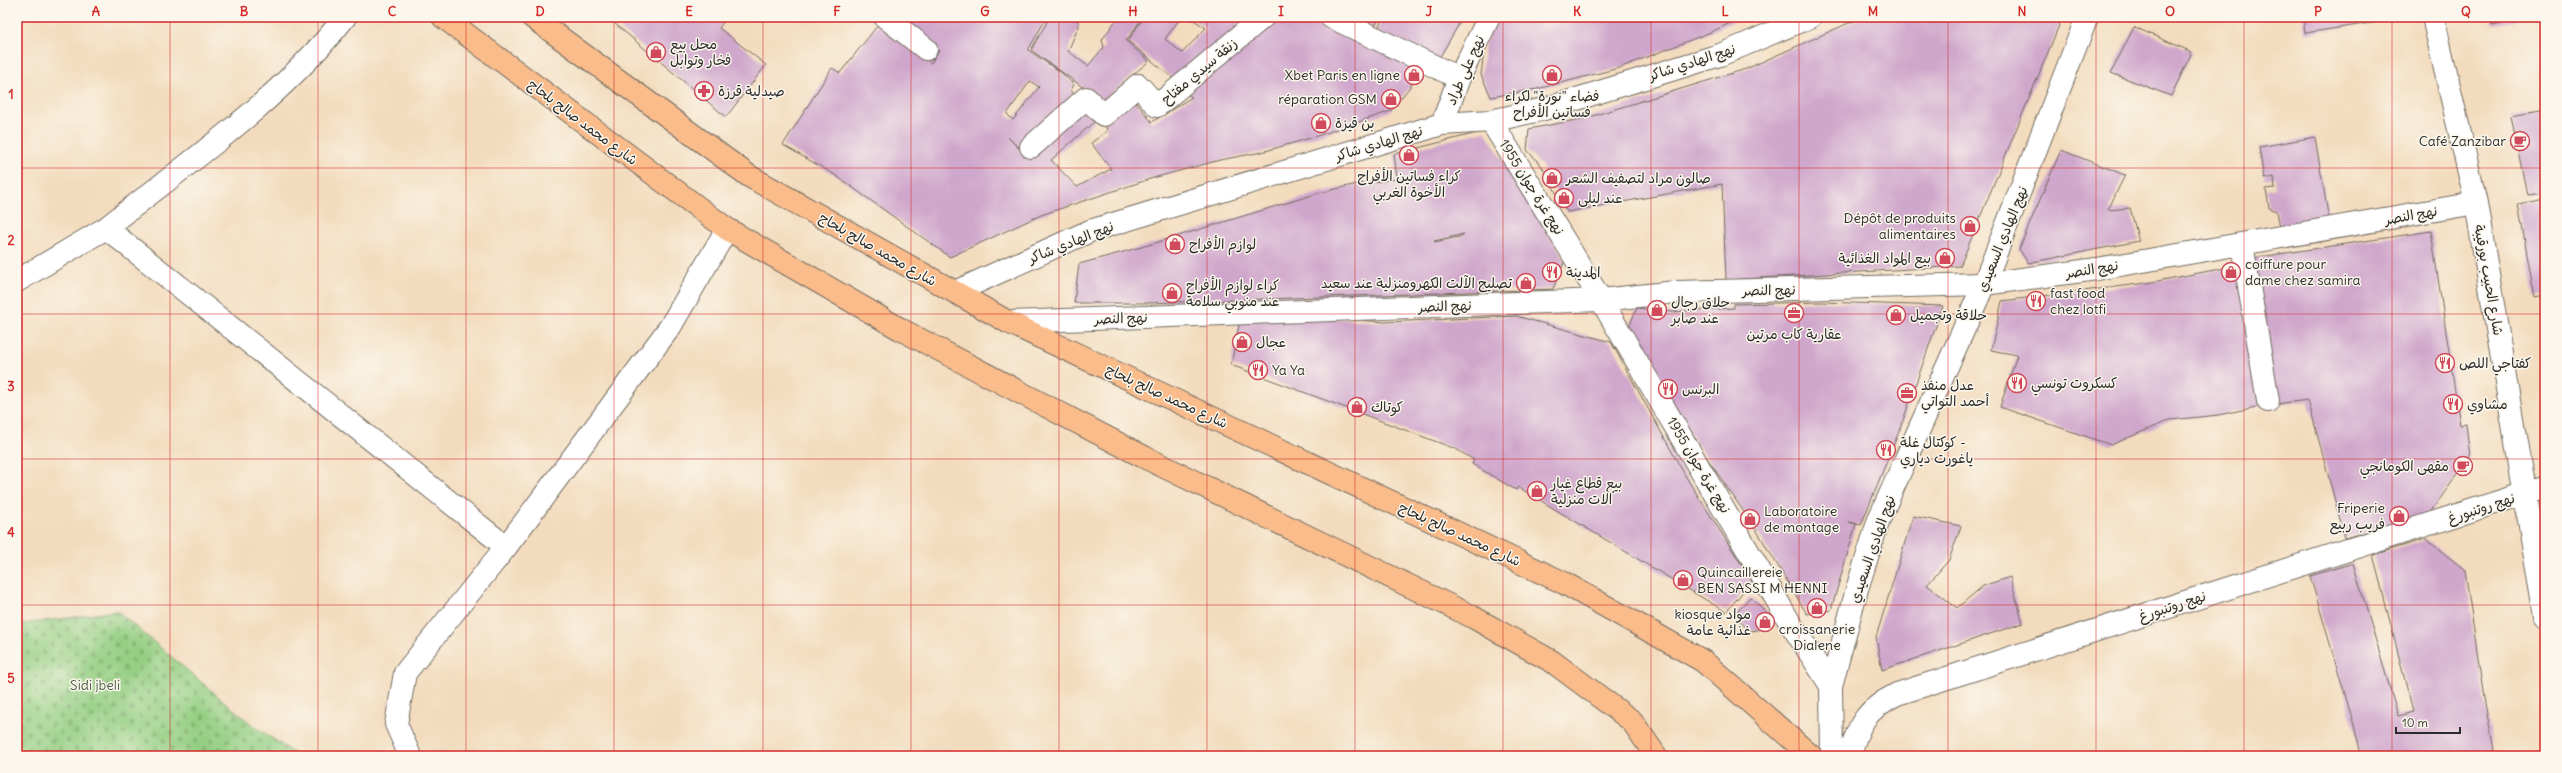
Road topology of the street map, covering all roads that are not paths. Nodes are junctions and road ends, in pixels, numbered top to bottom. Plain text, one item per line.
1 (345, 17) edge
2 (443, 17) edge
3 (532, 17) edge
4 (884, 17) edge
5 (1263, 17) edge
6 (1331, 17) edge
7 (1490, 17) edge
8 (1810, 17) edge
9 (2087, 17) edge
10 (2433, 17) edge
11 (926, 49) dead end
12 (1459, 78) junction
13 (1491, 121) junction
14 (1442, 124) junction
15 (1030, 147) dead end
16 (2476, 203) junction
17 (106, 228) junction
18 (727, 230) junction
19 (2242, 244) junction
20 (17, 280) edge
21 (1984, 284) junction
22 (954, 292) junction
23 (1601, 300) junction
24 (1008, 322) junction
25 (2268, 401) dead end
26 (2536, 490) edge
27 (506, 547) junction
28 (2545, 616) edge
29 (1830, 686) junction
30 (410, 756) edge
31 (1656, 756) edge
32 (1811, 756) edge
33 (1832, 756) edge
34 (1850, 756) edge

1 - 17 street
2 - 18 main road, شارع محمد صالح بلحاج
3 - 22 main road, شارع محمد صالح بلحاج
4 - 11 street
5 - 15 street, زنقة سيدي مفتاح
6 - 12 street
7 - 12 street, نهج علي طراد
8 - 13 street, نهج الهادي شاكر
9 - 21 street, نهج الهادي السعيدي
10 - 16 street, شارع الحبيب بورقيبة
12 - 14 street, نهج علي طراد
13 - 14 street, نهج الهادي شاكر
13 - 23 street, 1955 نهج غرة جوان
14 - 22 street, نهج الهادي شاكر
16 - 19 street, نهج النصر
16 - 26 street, شارع الحبيب بورقيبة
17 - 20 street
17 - 27 street
18 - 27 street
18 - 31 main road, شارع محمد صالح بلحاج
19 - 21 street, نهج النصر
19 - 25 street
21 - 23 street, نهج النصر
21 - 29 street, نهج الهادي السعيدي
22 - 24 main road, شارع محمد صالح بلحاج
23 - 24 street, نهج النصر
23 - 29 street, 1955 نهج غرة جوان
24 - 32 main road, شارع محمد صالح بلحاج
26 - 28 street, شارع الحبيب بورقيبة
26 - 34 street, نهج روتنبورغ
27 - 30 street
29 - 33 street, نهج الهادي السعيدي

